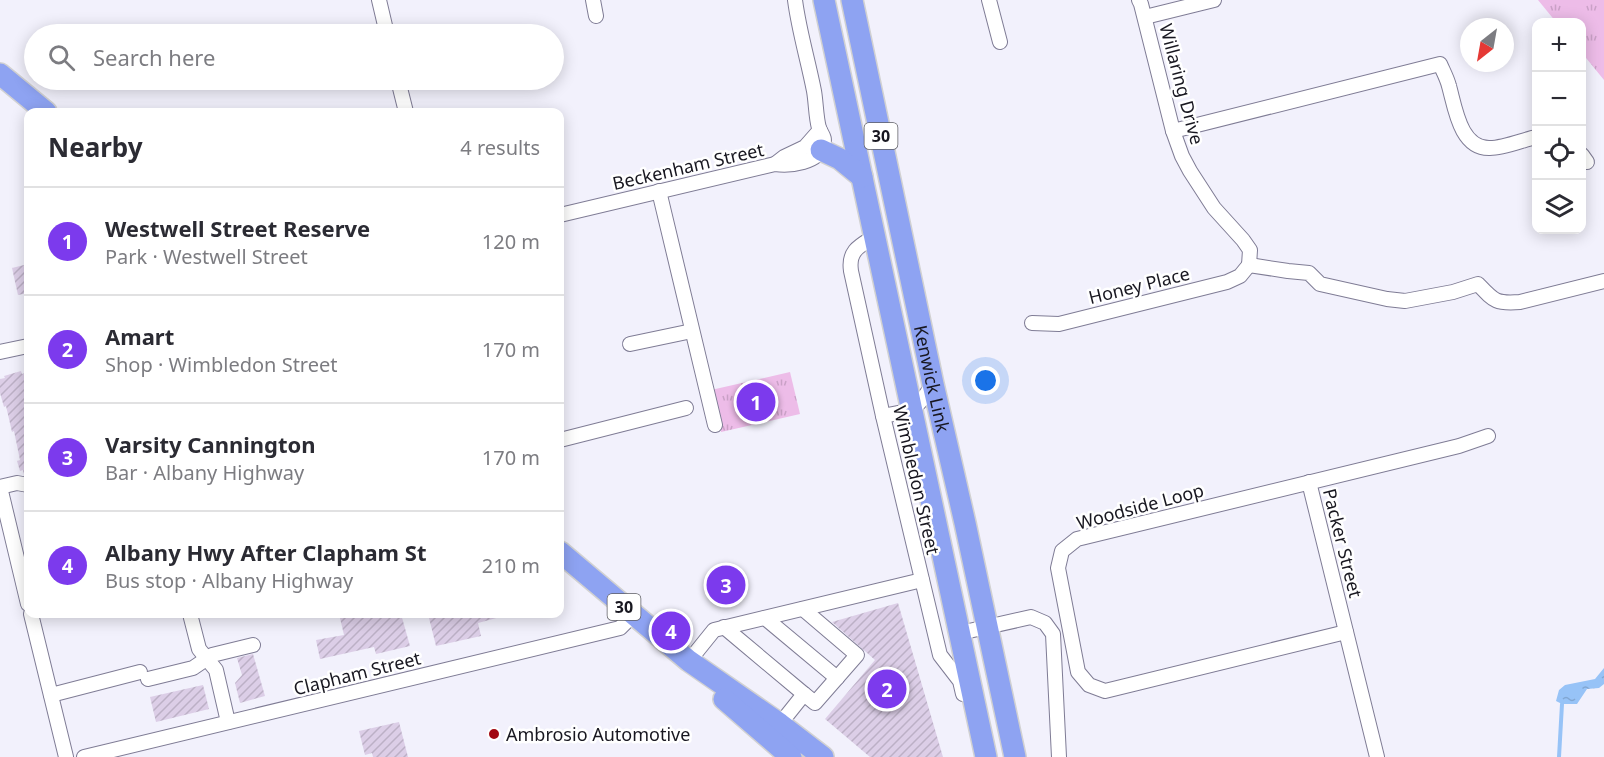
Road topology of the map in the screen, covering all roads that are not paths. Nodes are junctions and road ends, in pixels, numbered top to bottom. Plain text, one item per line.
1 (379, 0) edge
2 (592, 0) edge
3 (795, 0) edge
4 (824, 0) edge
5 (852, 0) edge
6 (989, 0) edge
7 (1139, 0) edge
8 (1214, 0) edge
9 (596, 16) dead end
10 (1145, 17) junction
11 (385, 24) edge
12 (1000, 42) dead end
13 (0, 74) edge
14 (400, 90) edge
15 (0, 91) edge
16 (41, 108) edge
17 (405, 108) edge
18 (24, 112) edge
19 (1173, 131) junction
20 (1532, 138) edge
21 (821, 140) junction
22 (775, 164) junction
23 (862, 177) junction
24 (659, 191) junction
25 (564, 214) edge
26 (874, 237) junction
27 (1249, 265) junction
28 (1604, 281) edge
29 (1032, 323) dead end
30 (692, 331) junction
31 (630, 344) dead end
32 (24, 346) edge
33 (0, 352) edge
34 (933, 384) junction
35 (686, 408) dead end
36 (912, 410) junction
37 (883, 416) junction
38 (715, 425) dead end
39 (1488, 436) dead end
40 (564, 439) edge
41 (1309, 482) junction
42 (24, 484) edge
43 (0, 487) edge
44 (23, 555) edge
45 (564, 555) edge
46 (922, 580) junction
47 (803, 609) junction
48 (633, 615) junction
49 (34, 618) edge
50 (191, 618) edge
51 (765, 618) junction
52 (987, 626) junction
53 (724, 627) junction
54 (1346, 632) junction
55 (960, 633) junction
56 (253, 645) dead end
57 (207, 659) junction
58 (689, 661) junction
59 (837, 678) junction
60 (804, 694) junction
61 (51, 695) junction
62 (228, 722) junction
63 (780, 724) junction
64 (980, 731) junction
65 (66, 757) edge
66 (84, 757) edge
67 (791, 757) edge
68 (822, 757) edge
69 (986, 757) edge
70 (1015, 757) edge
71 (1059, 757) edge
72 (1377, 757) edge

1 - 11 street
2 - 9 street
3 - 21 street
4 - 23 highway, Kenwick Link / 30
5 - 34 highway, Kenwick Link / 30
6 - 12 street
7 - 10 street, Willaring Drive
8 - 10 street
10 - 19 street, Willaring Drive
13 - 16 highway
14 - 17 street
15 - 18 highway
19 - 20 street
19 - 27 street, Willaring Drive
21 - 22 street
21 - 22 street, Beckenham Street
21 - 23 highway
22 - 24 street, Beckenham Street
23 - 26 highway, Kenwick Link / 30
24 - 25 street, Beckenham Street
24 - 30 street
26 - 36 highway, Kenwick Link / 30
26 - 37 street, Wimbledon Street
27 - 28 street
27 - 29 street, Honey Place
30 - 31 street
30 - 38 street
32 - 33 street
34 - 36 street
34 - 52 highway, Kenwick Link / 30
35 - 40 street
36 - 37 street
36 - 55 highway, Kenwick Link / 30
37 - 46 street, Wimbledon Street
39 - 41 street, Packer Street
41 - 54 street, Packer Street
41 - 54 street, Woodside Loop
42 - 43 street
43 - 44 street
45 - 48 highway, 30
46 - 47 street
46 - 64 street, Wimbledon Street
47 - 51 street
47 - 59 street
48 - 58 highway, 30
48 - 62 street, Clapham Street
49 - 61 street
50 - 57 street
51 - 53 street
51 - 59 street
52 - 55 street
52 - 70 highway, Kenwick Link / 30
52 - 71 street
53 - 58 street
53 - 60 street
54 - 72 street, Packer Street
55 - 64 highway, Kenwick Link / 30
56 - 57 street
57 - 61 street
57 - 62 street
58 - 63 highway, 30
58 - 67 highway, 30
59 - 60 street
60 - 63 street
61 - 65 street
62 - 66 street, Clapham Street
63 - 68 highway, 30
64 - 69 highway, Kenwick Link / 30

